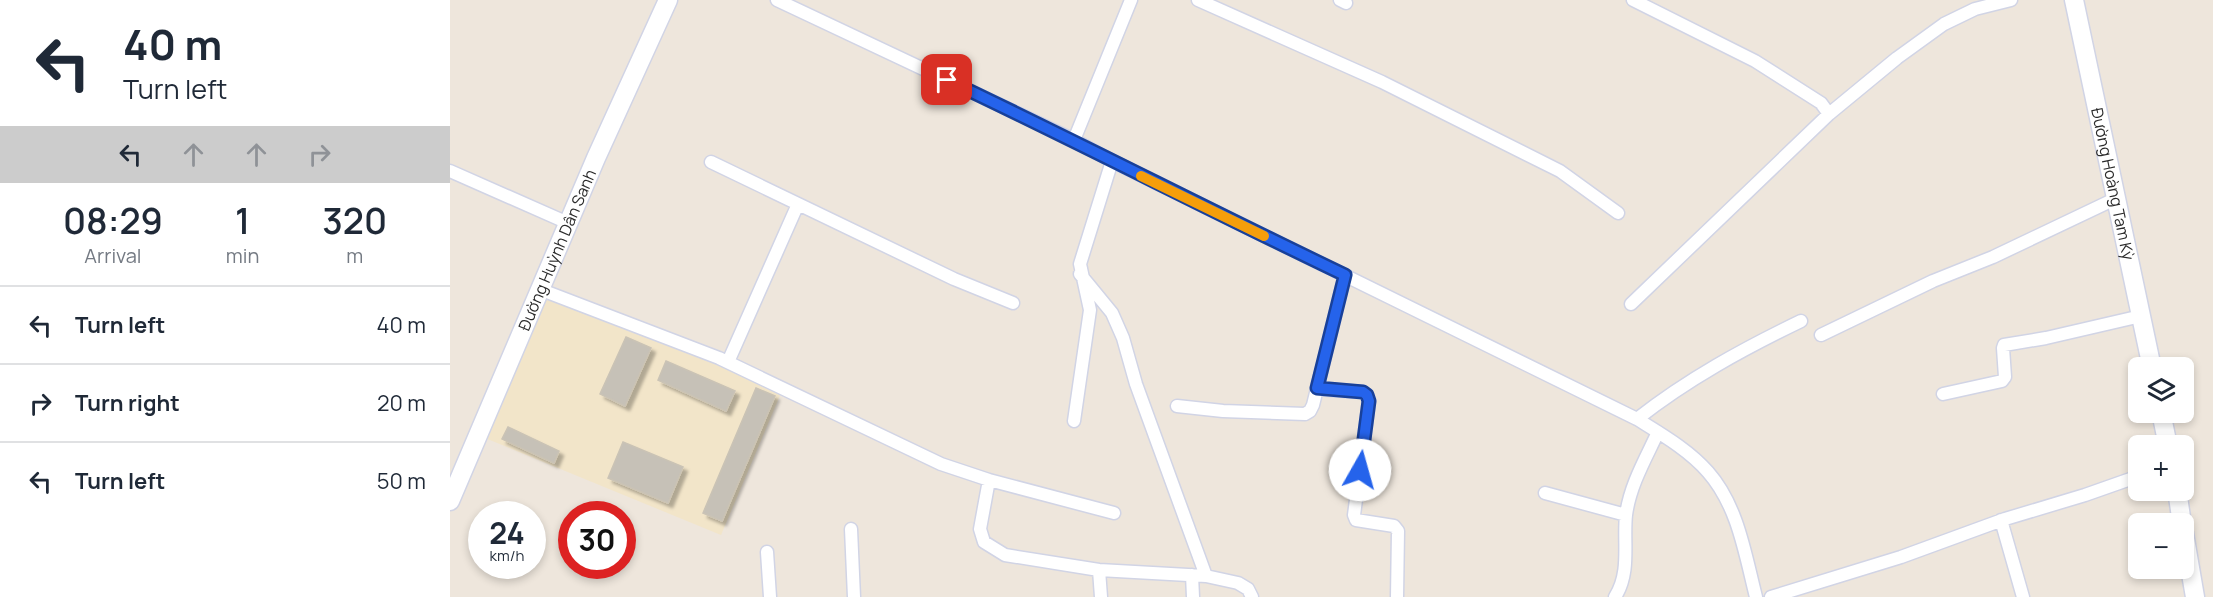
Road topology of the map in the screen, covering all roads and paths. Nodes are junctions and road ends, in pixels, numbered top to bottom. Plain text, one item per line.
1 (668, 0) edge
2 (777, 0) edge
3 (1131, 0) edge
4 (1198, 0) edge
5 (1633, 0) edge
6 (2011, 0) edge
7 (2074, 0) edge
8 (1829, 114) junction
9 (1074, 140) junction
10 (1112, 161) junction
11 (711, 162) dead end
12 (450, 171) edge
13 (2116, 198) junction
14 (798, 204) junction
15 (1618, 213) dead end
16 (568, 223) junction
17 (1080, 274) junction
18 (1345, 275) junction
19 (539, 289) junction
20 (1013, 303) dead end
21 (1631, 304) dead end
22 (2141, 316) junction
23 (1801, 321) dead end
24 (1821, 335) dead end
25 (2150, 357) edge
26 (728, 362) junction
27 (1317, 388) junction
28 (1943, 394) dead end
29 (1177, 406) dead end
30 (1637, 419) junction
31 (1074, 421) dead end
32 (1658, 432) junction
33 (989, 480) junction
34 (2128, 480) edge
35 (1545, 493) dead end
36 (450, 501) edge
37 (1114, 513) dead end
38 (1626, 515) junction
39 (2001, 520) junction
40 (851, 529) dead end
41 (767, 552) dead end
42 (1099, 570) junction
43 (1192, 575) junction
44 (1206, 576) junction
45 (2192, 579) edge
46 (770, 597) edge
47 (854, 597) edge
48 (1101, 597) edge
49 (1193, 597) edge
50 (1252, 597) edge
51 (1397, 597) edge
52 (1614, 597) edge
53 (1756, 597) edge
54 (1771, 597) edge
55 (2023, 597) edge
56 (2195, 597) edge

1 - 16 street, Đường Huỳnh Dân Sanh
2 - 9 street
3 - 9 street
4 - 15 street
5 - 8 street
6 - 8 street
7 - 13 street, Đường Hoàng Tam Kỳ
8 - 21 street
9 - 10 street
10 - 17 street
10 - 18 street
11 - 14 street
12 - 16 street
13 - 22 street, Đường Hoàng Tam Kỳ
13 - 24 street
14 - 20 street
14 - 26 street
16 - 19 street, Đường Huỳnh Dân Sanh
17 - 31 street
17 - 44 street
18 - 27 street
18 - 30 street
19 - 26 street
19 - 36 street, Đường Huỳnh Dân Sanh
22 - 25 street, Đường Hoàng Tam Kỳ
22 - 28 street
23 - 30 street
26 - 33 street
27 - 29 street
27 - 51 street
30 - 32 street
32 - 38 street
32 - 53 street
33 - 37 street
33 - 42 street
34 - 39 street
35 - 38 street
38 - 52 street
39 - 54 street
39 - 55 street
40 - 47 street
41 - 46 street
42 - 43 street
42 - 48 street
43 - 44 street
43 - 49 street
44 - 50 street
45 - 56 street

